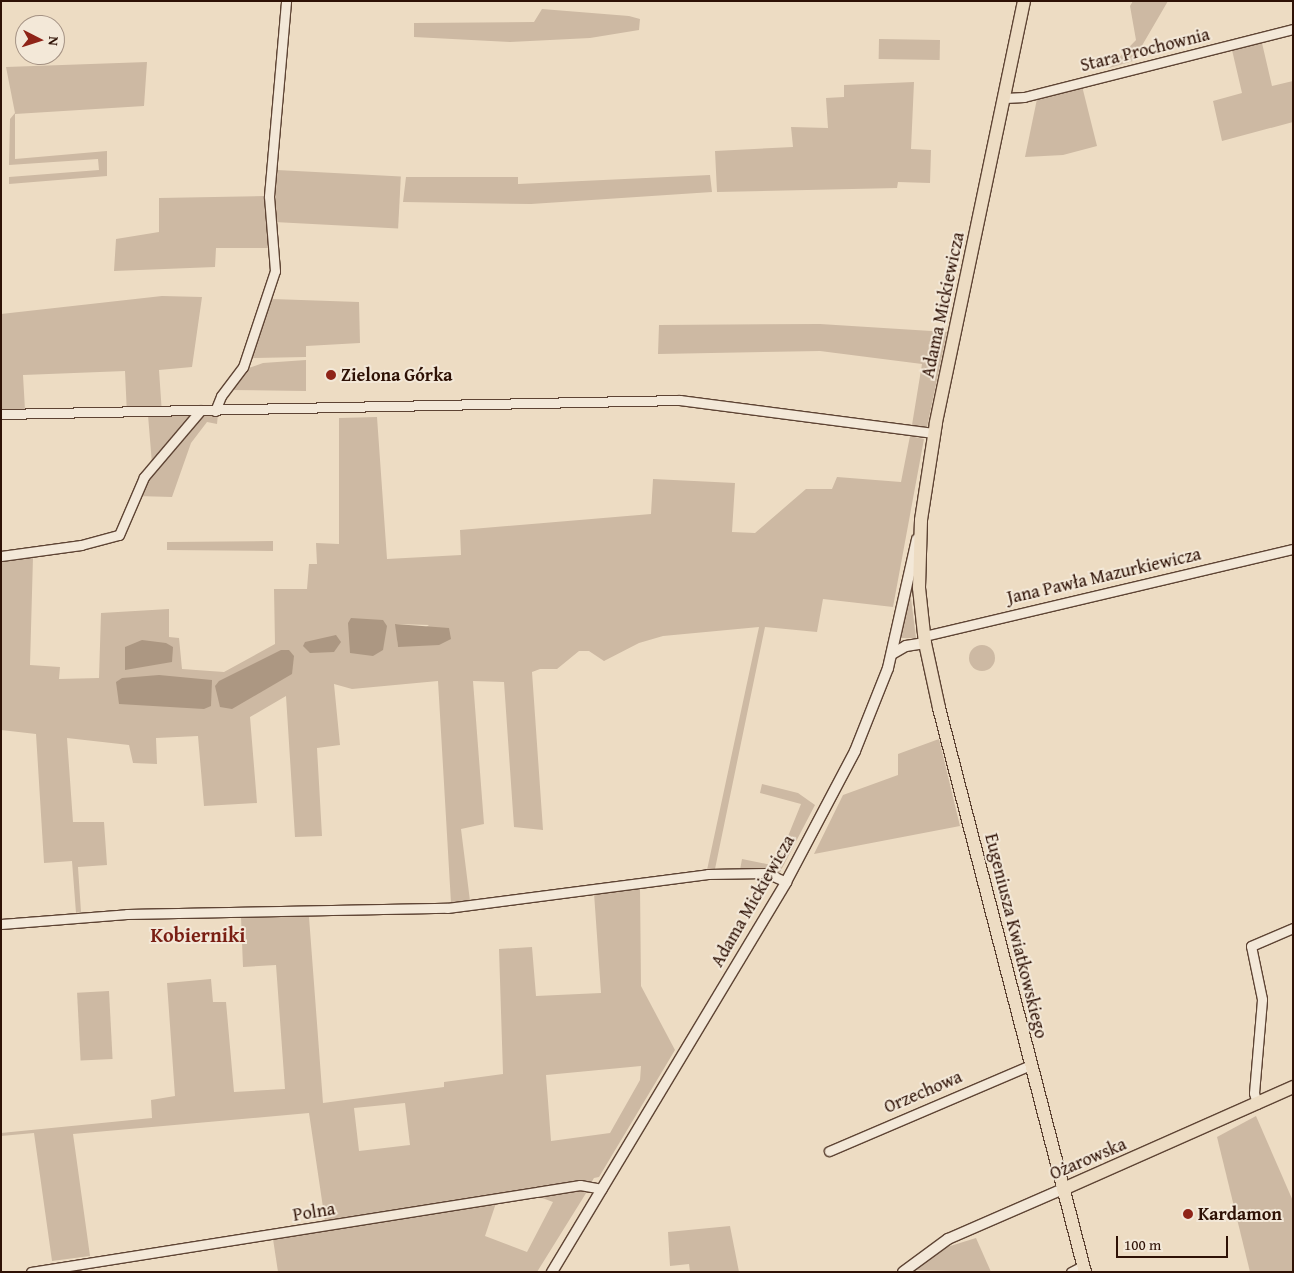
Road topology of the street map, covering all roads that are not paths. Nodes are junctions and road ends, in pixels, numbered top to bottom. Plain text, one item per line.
1 (286, 1) edge
2 (1024, 1) edge
3 (1293, 29) edge
4 (1005, 98) junction
5 (200, 411) junction
6 (215, 411) junction
7 (1, 414) edge
8 (934, 433) junction
9 (921, 520) junction
10 (1293, 549) edge
11 (1, 556) edge
12 (924, 640) junction
13 (892, 654) junction
14 (786, 882) junction
15 (1, 924) edge
16 (1293, 928) edge
17 (1031, 1065) junction
18 (1293, 1087) edge
19 (1257, 1104) junction
20 (829, 1151) dead end
21 (602, 1188) junction
22 (1063, 1189) junction
23 (1084, 1269) edge
24 (31, 1272) edge
25 (552, 1272) edge
26 (903, 1272) edge
27 (1071, 1272) edge

1 - 6 street
2 - 4 main road, Adama Mickiewicza
3 - 4 street, Stara Prochownia
4 - 8 main road, Adama Mickiewicza
5 - 6 street
5 - 7 street
5 - 11 street
6 - 8 street
8 - 9 main road, Adama Mickiewicza
9 - 12 main road, Adama Mickiewicza
9 - 13 street, Adama Mickiewicza
10 - 12 street, Jana Pawła Mazurkiewicza
12 - 13 street
12 - 17 main road, Eugeniusza Kwiatkowskiego
13 - 14 street, Adama Mickiewicza
14 - 15 street
14 - 21 street, Adama Mickiewicza
16 - 19 street
17 - 20 street, Orzechowa
17 - 22 main road, Eugeniusza Kwiatkowskiego
18 - 19 main road, Ożarowska
19 - 22 main road, Ożarowska
21 - 24 street, Polna
21 - 25 street, Adama Mickiewicza
22 - 23 main road, Eugeniusza Kwiatkowskiego
22 - 26 street, Ożarowska
23 - 27 street

